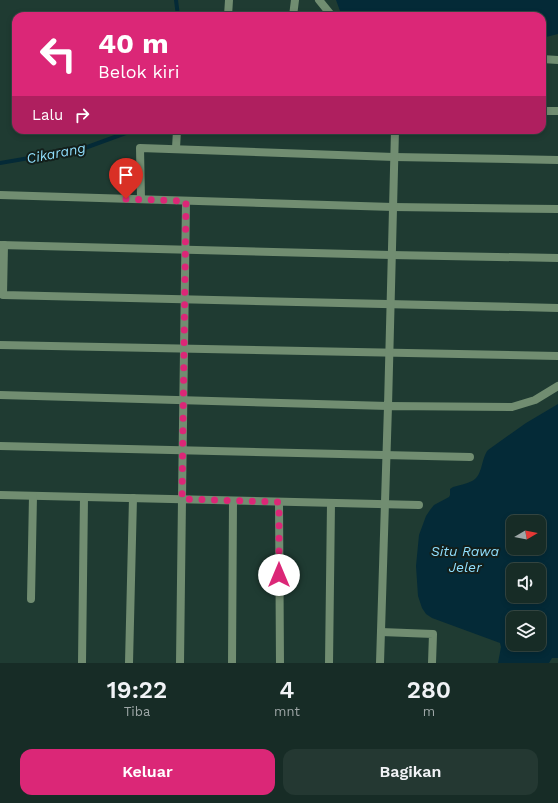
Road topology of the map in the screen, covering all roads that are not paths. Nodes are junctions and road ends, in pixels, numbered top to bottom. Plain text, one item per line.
1 (229, 0) edge
2 (295, 0) edge
3 (319, 0) edge
4 (228, 12) edge
5 (294, 12) edge
6 (329, 12) edge
7 (546, 59) edge
8 (558, 60) edge
9 (546, 111) edge
10 (558, 111) edge
11 (177, 134) edge
12 (395, 134) edge
13 (176, 148) junction
14 (394, 157) junction
15 (558, 160) edge
16 (0, 195) edge
17 (141, 199) junction
18 (186, 201) junction
19 (393, 207) junction
20 (558, 209) edge
21 (2, 245) edge
22 (186, 250) junction
23 (392, 255) junction
24 (558, 258) edge
25 (185, 299) junction
26 (390, 304) junction
27 (558, 308) edge
28 (0, 345) edge
29 (184, 348) junction
30 (389, 352) junction
31 (558, 356) edge
32 (558, 386) edge
33 (0, 395) edge
34 (183, 400) junction
35 (388, 406) junction
36 (0, 446) edge
37 (182, 450) junction
38 (386, 455) junction
39 (470, 457) dead end
40 (0, 495) edge
41 (33, 496) junction
42 (84, 497) junction
43 (133, 498) junction
44 (182, 499) junction
45 (233, 500) junction
46 (279, 502) junction
47 (331, 503) junction
48 (384, 504) junction
49 (419, 505) dead end
50 (31, 599) dead end
51 (381, 632) junction
52 (82, 663) edge
53 (129, 663) edge
54 (180, 663) edge
55 (232, 663) edge
56 (280, 663) edge
57 (329, 663) edge
58 (380, 663) edge
59 (432, 663) edge

1 - 4 street
2 - 5 street
3 - 6 street
7 - 8 street
9 - 10 street
11 - 13 street
12 - 14 street
13 - 14 street
13 - 17 street
14 - 15 street
14 - 19 street
16 - 17 street
17 - 18 street
18 - 19 street
18 - 22 street
19 - 20 street
19 - 23 street
21 - 22 street
21 - 25 street
22 - 23 street
22 - 25 street
23 - 24 street
23 - 26 street
25 - 26 street
25 - 29 street
26 - 27 street
26 - 30 street
28 - 29 street
29 - 30 street
29 - 34 street
30 - 31 street
30 - 35 street
32 - 35 street
33 - 34 street
34 - 35 street
34 - 37 street
35 - 38 street
36 - 37 street
37 - 38 street
37 - 44 street
38 - 39 street
38 - 48 street
40 - 41 street
41 - 42 street
41 - 50 street
42 - 43 street
42 - 52 street
43 - 44 street
43 - 53 street
44 - 45 street
44 - 54 street
45 - 46 street
45 - 55 street
46 - 47 street
46 - 56 street
47 - 48 street
47 - 57 street
48 - 49 street
48 - 51 street
51 - 58 street
51 - 59 street

